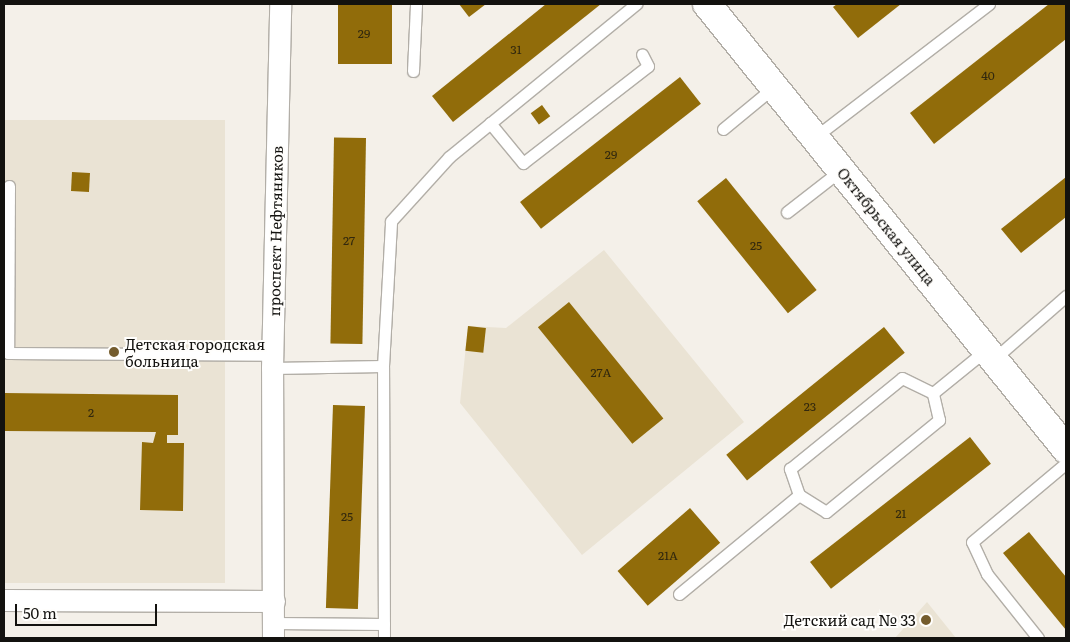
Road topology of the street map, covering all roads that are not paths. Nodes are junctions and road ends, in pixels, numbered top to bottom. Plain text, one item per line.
1 (280, 4) edge
2 (416, 4) edge
3 (636, 4) edge
4 (707, 4) edge
5 (989, 4) edge
6 (642, 54) dead end
7 (413, 71) dead end
8 (774, 87) junction
9 (490, 123) junction
10 (723, 128) dead end
11 (815, 138) junction
12 (841, 170) junction
13 (8, 186) dead end
14 (787, 212) dead end
15 (1066, 296) edge
16 (990, 355) junction
17 (272, 362) junction
18 (383, 366) junction
19 (933, 393) junction
20 (1066, 449) edge
21 (1066, 462) edge
22 (799, 495) junction
23 (679, 594) dead end
24 (4, 600) edge
25 (274, 601) junction
26 (384, 624) junction
27 (273, 631) edge
28 (384, 638) edge
29 (1038, 638) edge

1 - 17 street, проспект Нефтяников
2 - 7 lane
3 - 9 lane
4 - 8 street, Октябрьская улица
5 - 11 lane
6 - 9 lane
8 - 10 lane
8 - 11 street, Октябрьская улица
9 - 18 lane
11 - 12 street, Октябрьская улица
12 - 14 lane
12 - 16 street, Октябрьская улица
13 - 17 lane
15 - 16 lane
16 - 19 lane
16 - 20 street, Октябрьская улица
17 - 18 lane
17 - 25 street, проспект Нефтяников
18 - 26 lane
19 - 22 lane
19 - 22 lane
21 - 29 lane
22 - 23 lane
24 - 25 street
25 - 27 street, проспект Нефтяников
26 - 27 lane
26 - 28 lane

